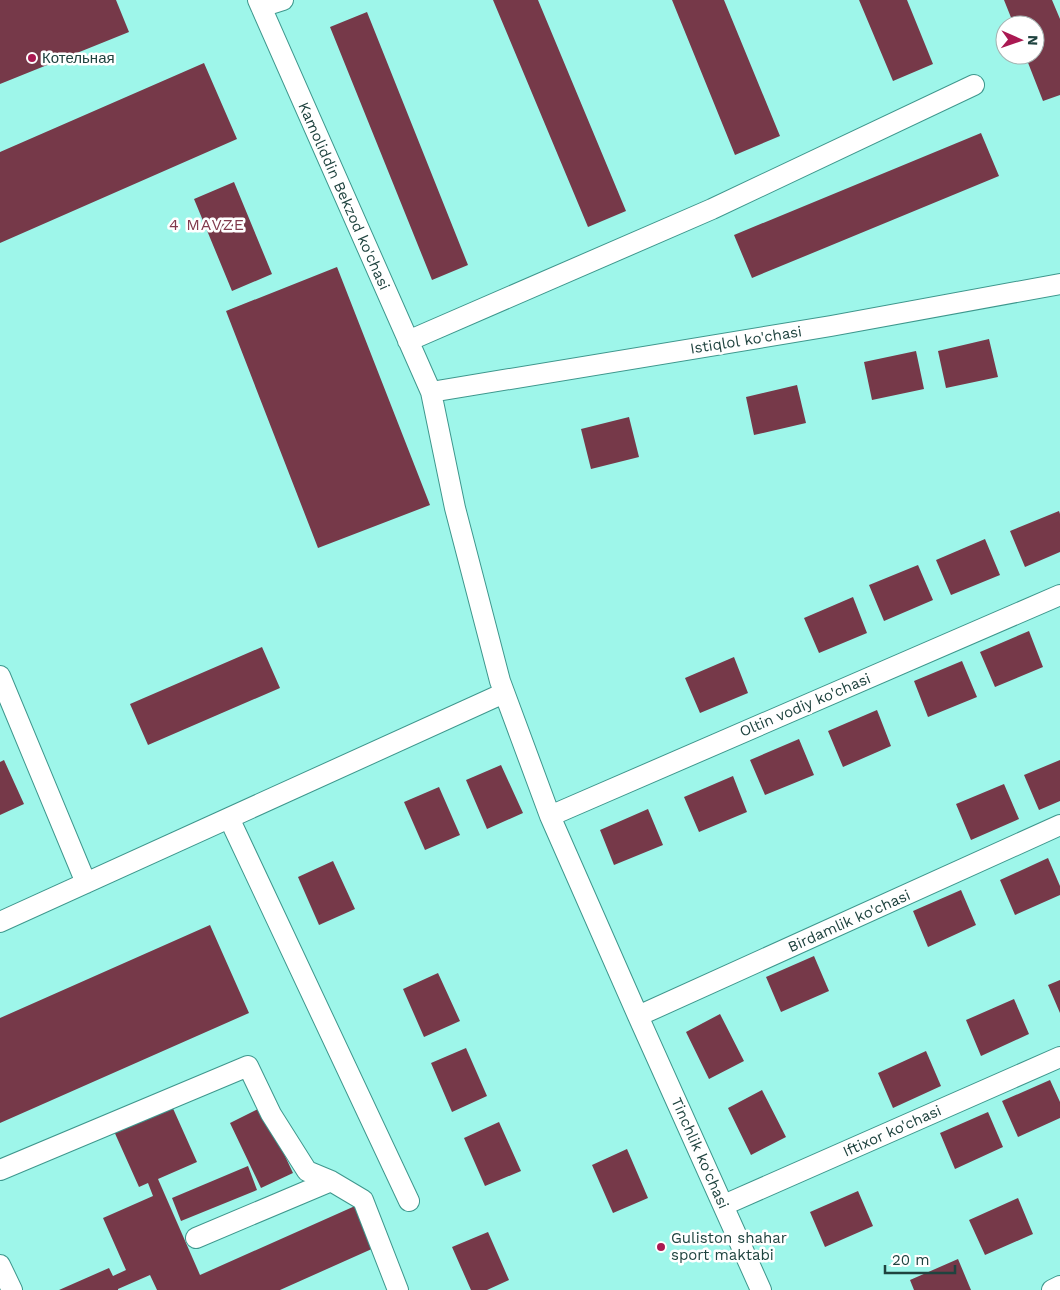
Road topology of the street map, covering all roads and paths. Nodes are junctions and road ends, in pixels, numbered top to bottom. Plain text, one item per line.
1 (282, 0) edge
2 (260, 4) edge
3 (974, 85) dead end
4 (1060, 284) edge
5 (408, 341) junction
6 (431, 392) junction
7 (1060, 595) edge
8 (0, 676) edge
9 (504, 693) junction
10 (7, 714) edge
11 (550, 816) junction
12 (229, 818) junction
13 (1060, 826) edge
14 (86, 883) junction
15 (0, 922) edge
16 (638, 1016) junction
17 (1060, 1057) edge
18 (0, 1170) edge
19 (331, 1181) junction
20 (410, 1201) dead end
21 (724, 1205) junction
22 (196, 1238) dead end
23 (0, 1265) edge
24 (1060, 1286) edge
25 (12, 1290) edge
26 (398, 1290) edge
27 (761, 1290) edge
28 (1052, 1290) edge

1 - 2 street
2 - 5 street, Kamoliddin Bekzod ko'chasi
3 - 5 street
4 - 6 street, Istiqlol ko'chasi
5 - 6 street, Kamoliddin Bekzod ko'chasi
6 - 9 street, Kamoliddin Bekzod ko'chasi
7 - 11 street, Oltin vodiy ko'chasi
8 - 10 street
9 - 11 street, Tinchlik ko'chasi
9 - 12 street
10 - 14 street
11 - 16 street, Tinchlik ko'chasi
12 - 14 street
12 - 20 street
13 - 16 street, Birdamlik ko'chasi
14 - 15 street
16 - 21 street, Tinchlik ko'chasi
17 - 21 street, Iftixor ko'chasi
18 - 19 street
19 - 22 street
19 - 26 street
21 - 27 street, Tinchlik ko'chasi
23 - 25 street
24 - 28 street

